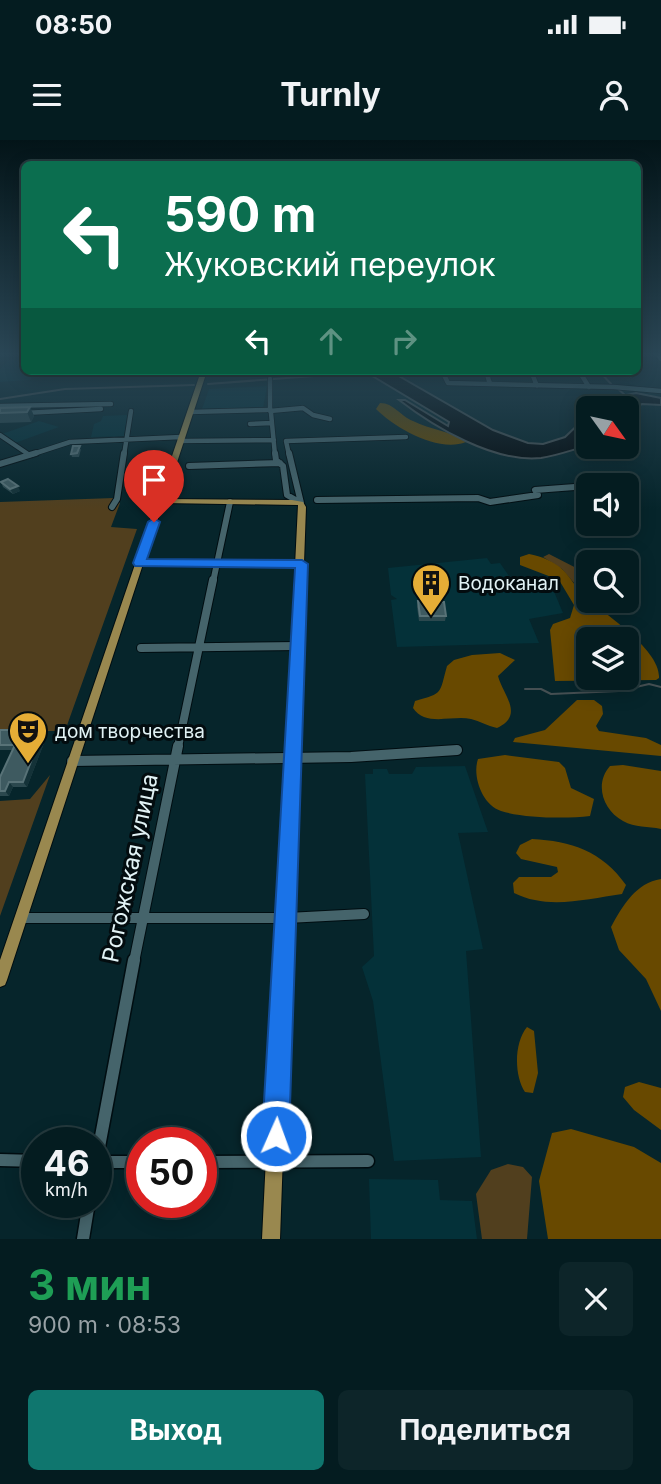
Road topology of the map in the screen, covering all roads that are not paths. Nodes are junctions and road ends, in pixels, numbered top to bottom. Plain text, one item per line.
1 (192, 406) edge
2 (266, 406) edge
3 (101, 409) dead end
4 (131, 411) dead end
5 (190, 412) junction
6 (265, 412) junction
7 (0, 413) edge
8 (330, 419) dead end
9 (272, 423) junction
10 (250, 424) dead end
11 (0, 435) edge
12 (406, 437) dead end
13 (127, 438) junction
14 (181, 439) junction
15 (274, 440) junction
16 (28, 454) junction
17 (280, 463) junction
18 (0, 464) edge
19 (189, 466) dead end
20 (576, 487) edge
21 (317, 500) dead end
22 (161, 501) junction
23 (230, 502) junction
24 (301, 503) junction
25 (112, 507) dead end
26 (140, 563) junction
27 (216, 563) junction
28 (302, 564) junction
29 (299, 646) junction
30 (199, 647) junction
31 (141, 648) dead end
32 (457, 750) dead end
33 (295, 756) junction
34 (177, 758) junction
35 (72, 761) junction
36 (364, 914) dead end
37 (142, 917) junction
38 (21, 918) junction
39 (286, 918) junction
40 (0, 980) edge
41 (103, 1127) edge
42 (0, 1160) edge
43 (21, 1161) edge
44 (368, 1161) dead end
45 (217, 1162) edge
46 (274, 1163) junction
47 (86, 1218) edge
48 (83, 1239) edge
49 (271, 1239) edge

1 - 5 main road
2 - 6 street
3 - 7 street
4 - 13 street
5 - 6 street
5 - 14 main road
6 - 8 street
6 - 9 street
9 - 10 street
9 - 15 street
11 - 16 street
12 - 24 street
13 - 14 street
13 - 16 street
13 - 25 street
14 - 15 street
14 - 22 main road
15 - 17 street
16 - 18 street
17 - 19 street
17 - 24 street
20 - 21 street
22 - 23 main road
22 - 26 main road
23 - 24 main road
23 - 27 street, Рогожская улица
24 - 28 main road
26 - 27 street
26 - 35 main road
27 - 28 street
27 - 30 street, Рогожская улица
28 - 29 main road
29 - 30 street
29 - 33 main road
30 - 31 street
30 - 34 street, Рогожская улица
32 - 33 street
33 - 34 street
33 - 39 main road
34 - 35 street
34 - 37 street, Рогожская улица
35 - 38 main road
36 - 39 street
37 - 38 street
37 - 39 street
37 - 41 street, Рогожская улица
38 - 40 main road
39 - 46 main road
42 - 43 street
44 - 46 street
45 - 46 street
46 - 49 main road
47 - 48 street

